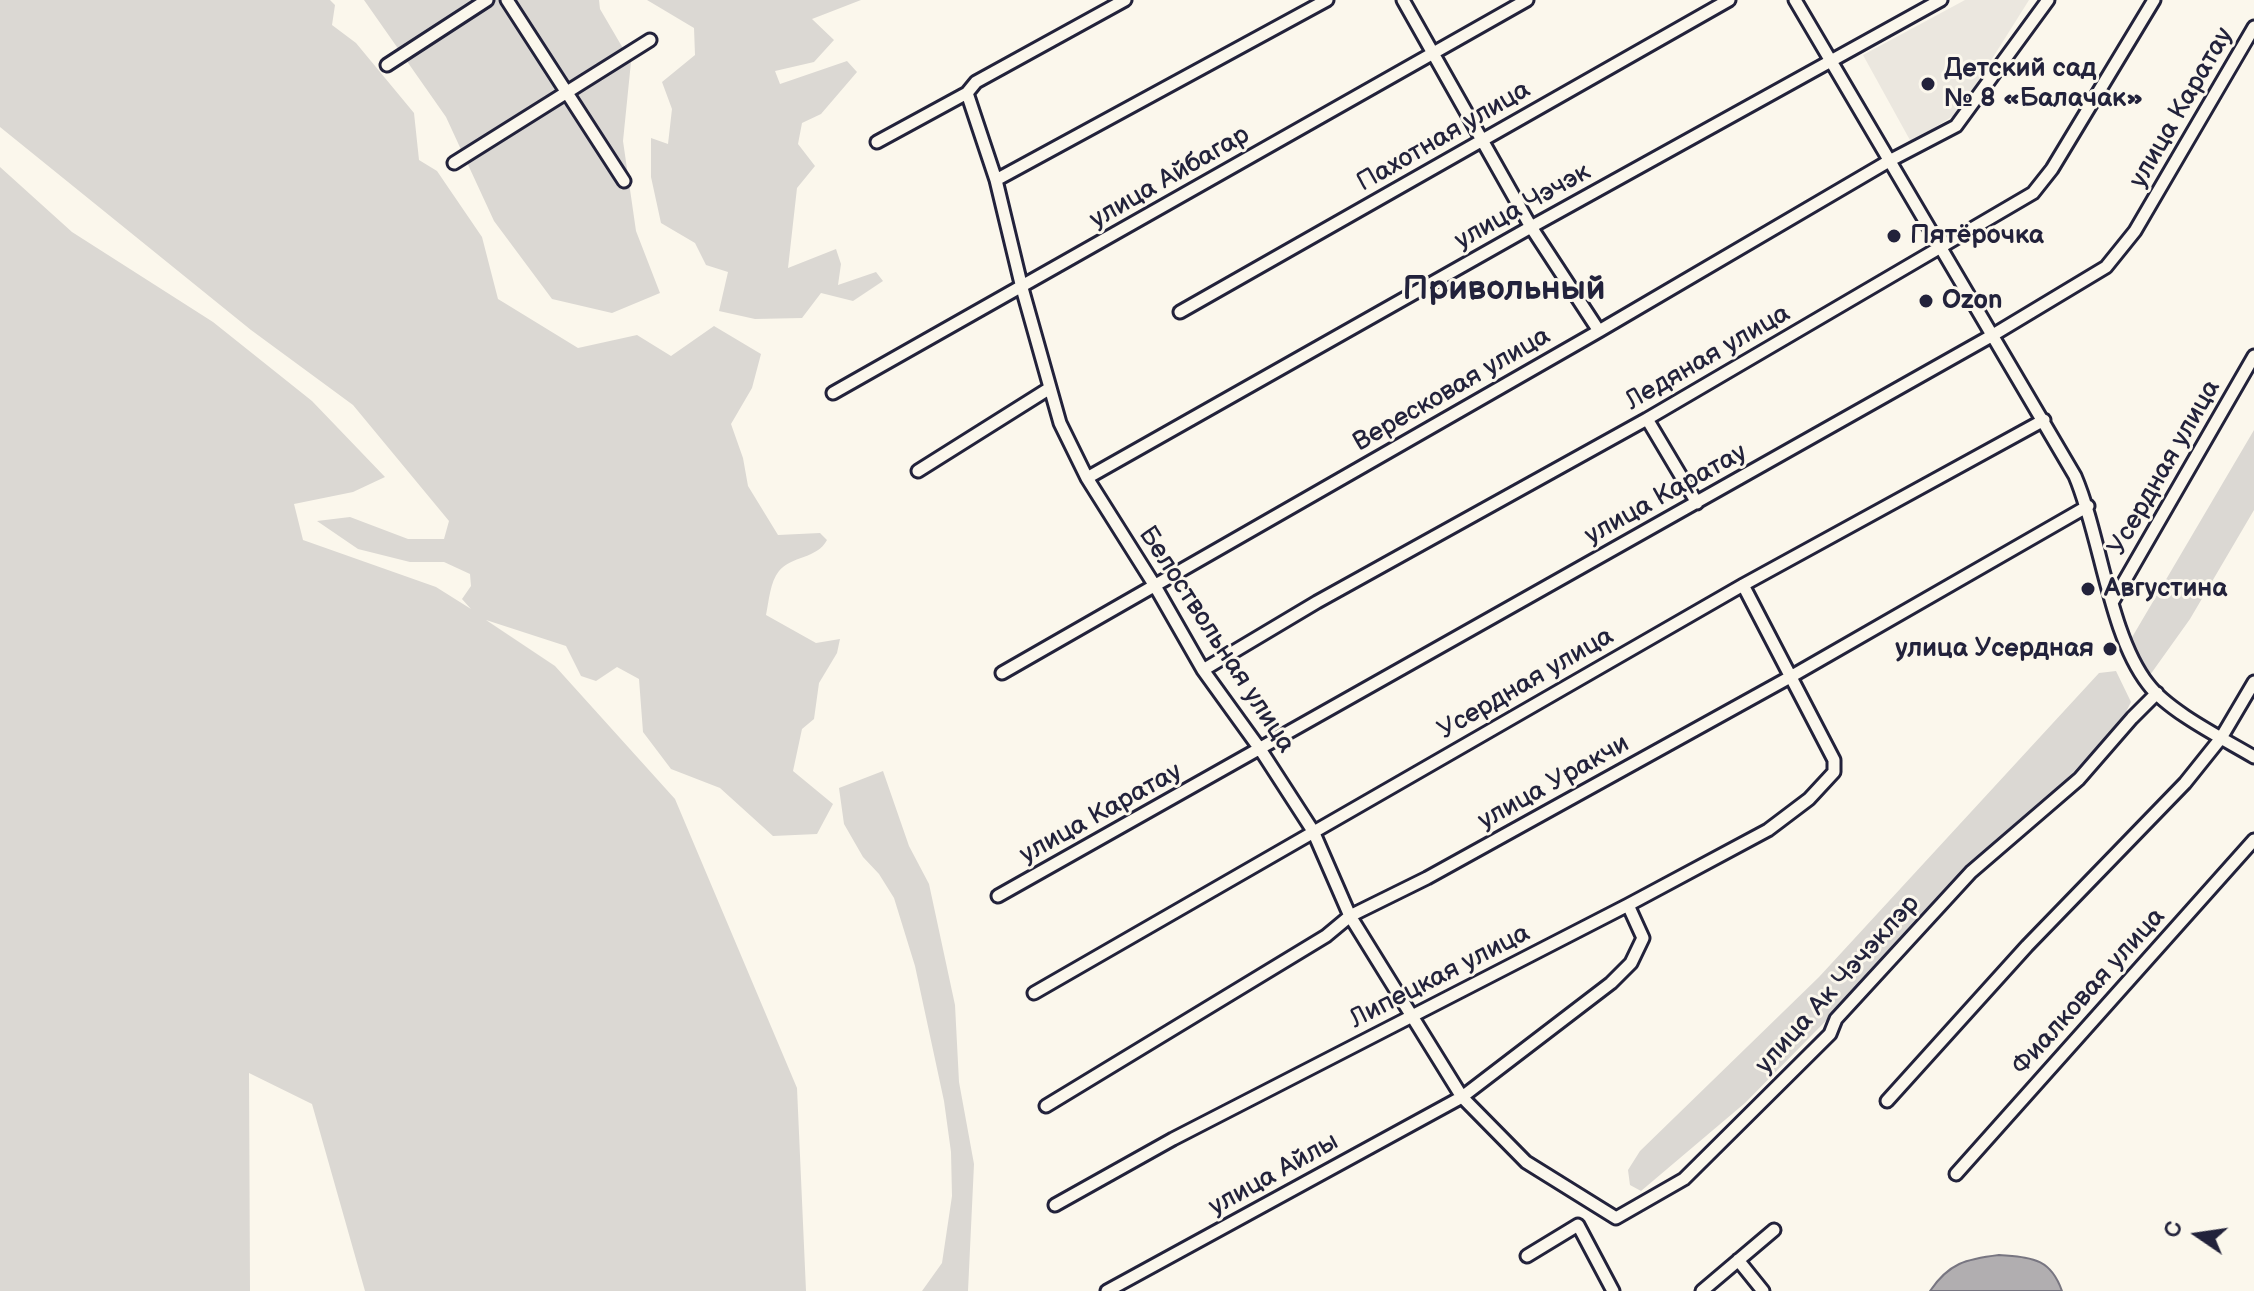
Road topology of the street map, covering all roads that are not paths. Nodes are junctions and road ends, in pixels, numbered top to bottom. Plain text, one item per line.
1 (487, 0) edge
2 (507, 0) edge
3 (1125, 0) edge
4 (1327, 0) edge
5 (1403, 0) edge
6 (1527, 0) edge
7 (1729, 0) edge
8 (1795, 0) edge
9 (1941, 0) edge
10 (2048, 0) edge
11 (2154, 0) edge
12 (2254, 27) edge
13 (650, 40) dead end
14 (1434, 53) junction
15 (1832, 60) junction
16 (387, 65) dead end
17 (567, 92) junction
18 (967, 93) junction
19 (1482, 140) junction
20 (877, 142) dead end
21 (1889, 161) junction
22 (454, 163) dead end
23 (996, 180) junction
24 (624, 181) dead end
25 (1531, 227) junction
26 (1941, 250) junction
27 (1022, 288) junction
28 (1180, 312) dead end
29 (1599, 331) junction
30 (1993, 335) junction
31 (2254, 356) edge
32 (1050, 388) junction
33 (833, 393) dead end
34 (1647, 419) junction
35 (2044, 420) junction
36 (918, 471) dead end
37 (1087, 478) junction
38 (1697, 503) junction
39 (2088, 506) junction
40 (1743, 585) junction
41 (1155, 586) junction
42 (2113, 601) junction
43 (1203, 670) junction
44 (1002, 673) dead end
45 (1792, 676) junction
46 (2254, 682) edge
47 (2157, 693) junction
48 (2221, 738) junction
49 (1260, 749) junction
50 (2254, 757) edge
51 (1313, 831) junction
52 (2254, 840) edge
53 (998, 896) dead end
54 (1628, 905) junction
55 (1350, 916) junction
56 (1034, 993) dead end
57 (1413, 1016) junction
58 (1462, 1097) junction
59 (1887, 1101) dead end
60 (1046, 1106) dead end
61 (1526, 1162) joint
62 (1956, 1174) dead end
63 (1055, 1205) dead end
64 (1774, 1230) dead end
65 (1527, 1256) dead end
66 (1738, 1260) junction
67 (1107, 1291) edge
68 (1613, 1291) edge
69 (1702, 1291) edge
70 (1763, 1291) edge

1 - 16 street
2 - 17 street
3 - 18 street
4 - 23 street
5 - 14 street
6 - 14 street, улица Айбагар
7 - 19 street, Пахотная улица
8 - 15 street
9 - 15 street, улица Чэчэк
10 - 21 street, Вересковая улица
11 - 26 street, Ледяная улица
12 - 30 street, улица Каратау
13 - 17 street
14 - 19 street
14 - 27 street, улица Айбагар
15 - 21 street
15 - 25 street, улица Чэчэк
17 - 22 street
17 - 24 street
18 - 20 street
18 - 23 street, Белоствольная улица
19 - 25 street
19 - 28 street, Пахотная улица
21 - 26 street
21 - 29 street, Вересковая улица
23 - 27 street, Белоствольная улица
25 - 29 street
25 - 37 street, улица Чэчэк
26 - 30 street
26 - 34 street, Ледяная улица
27 - 32 street, Белоствольная улица
27 - 33 street, улица Айбагар
29 - 41 street, Вересковая улица
30 - 35 street
30 - 38 street, улица Каратау
31 - 42 street, Усердная улица
32 - 36 street
32 - 37 street, Белоствольная улица
34 - 38 street
34 - 43 street, Ледяная улица
35 - 39 street
35 - 40 street, Усердная улица
37 - 41 street, Белоствольная улица
38 - 49 street, улица Каратау
39 - 42 street
39 - 45 street, улица Уракчи
40 - 45 street
40 - 51 street, Усердная улица
41 - 43 street, Белоствольная улица
41 - 44 street, Вересковая улица
42 - 47 street
43 - 49 street, Белоствольная улица
45 - 54 street, Липецкая улица
45 - 55 street, улица Уракчи
46 - 48 street
47 - 48 street
47 - 61 street, улица Ак Чэчэклэр
48 - 50 street
48 - 59 street
49 - 51 street, Белоствольная улица
49 - 53 street, улица Каратау
51 - 55 street, Белоствольная улица
51 - 56 street, Усердная улица
52 - 62 street, Фиалковая улица
54 - 57 street, Липецкая улица
54 - 58 street, улица Айлы
55 - 57 street, Белоствольная улица
55 - 60 street, улица Уракчи
57 - 58 street, Белоствольная улица
57 - 63 street, Липецкая улица
58 - 61 street, Белоствольная улица
58 - 67 street, улица Айлы
64 - 66 street
65 - 68 street
66 - 69 street
66 - 70 street

